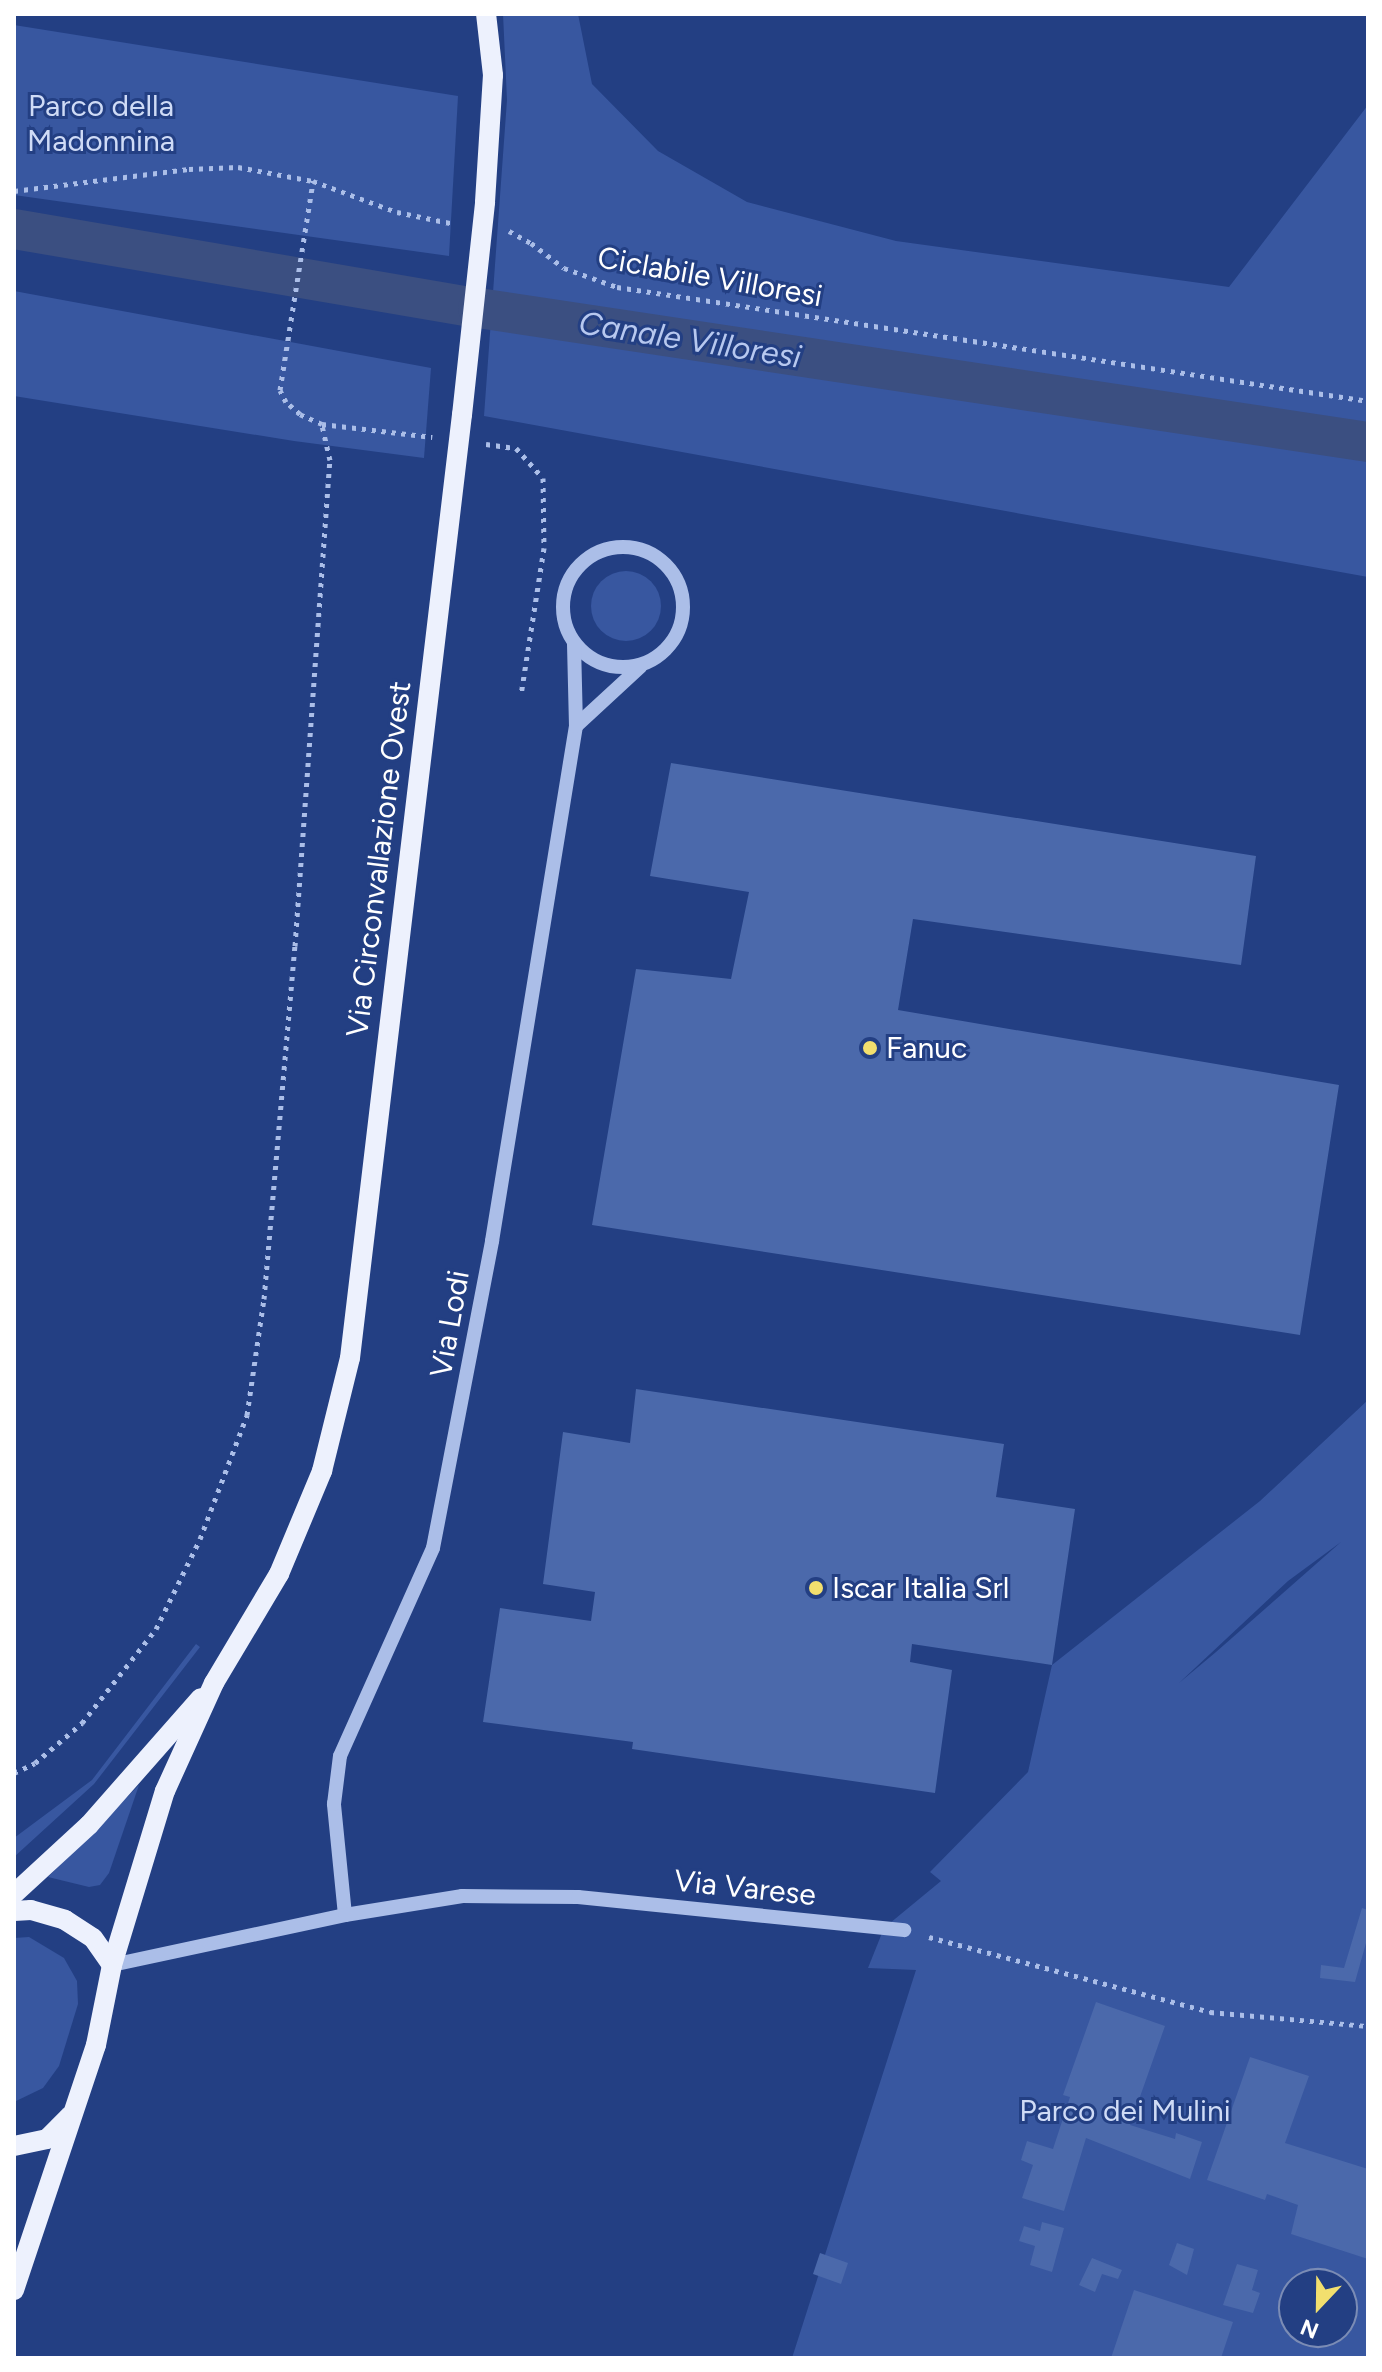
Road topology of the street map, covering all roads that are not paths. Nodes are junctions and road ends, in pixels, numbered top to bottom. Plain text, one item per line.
1 (486, 14) edge
2 (574, 643) junction
3 (643, 664) junction
4 (576, 726) junction
5 (214, 1683) junction
6 (14, 1894) edge
7 (14, 1911) edge
8 (345, 1915) junction
9 (904, 1930) road end
10 (112, 1965) junction
11 (72, 2113) junction
12 (14, 2146) edge
13 (14, 2290) edge

1 - 5 main road, Via Circonvallazione Ovest, bridge
2 - 3 street
2 - 3 street
2 - 4 street, Via Lodi
3 - 4 street
4 - 8 street, Via Lodi
5 - 6 main road
5 - 10 main road
7 - 10 main road
8 - 9 street, Via Varese
8 - 10 street, Via Varese
10 - 11 main road
11 - 12 main road
11 - 13 main road

